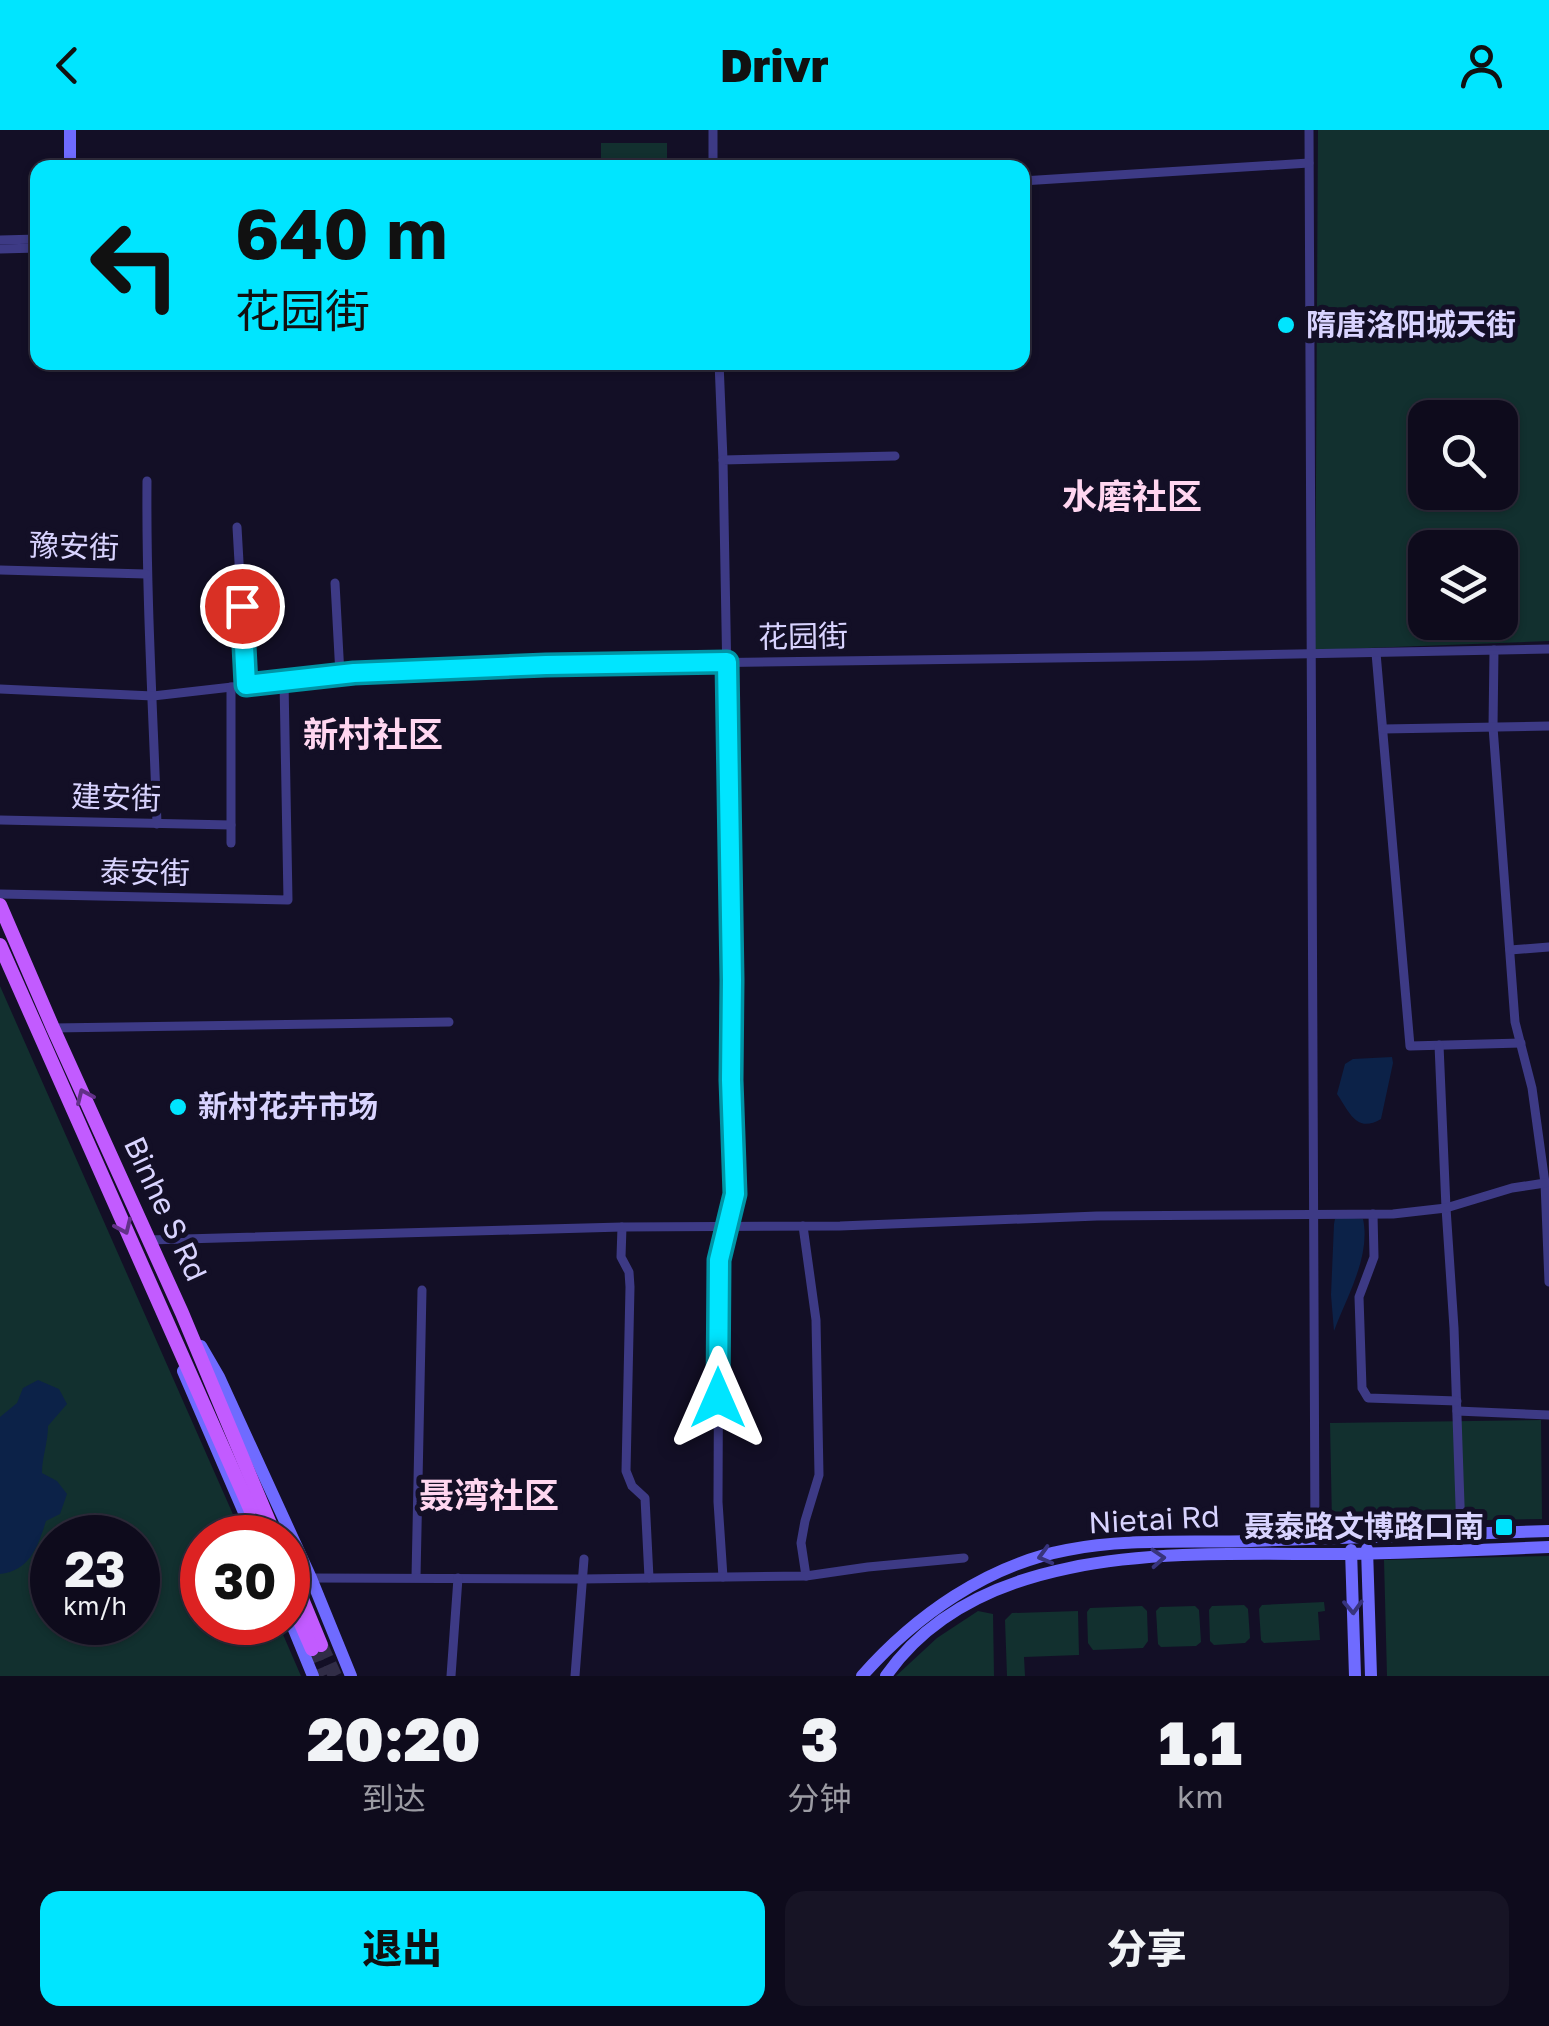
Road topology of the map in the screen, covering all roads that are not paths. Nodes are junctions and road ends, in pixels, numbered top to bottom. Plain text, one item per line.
1 (68, 130) edge
2 (713, 130) edge
3 (1309, 130) edge
4 (67, 160) edge
5 (713, 160) edge
6 (1309, 163) junction
7 (1030, 180) edge
8 (30, 239) edge
9 (0, 240) edge
10 (30, 248) edge
11 (0, 249) edge
12 (719, 370) edge
13 (895, 456) dead end
14 (724, 460) junction
15 (148, 481) dead end
16 (238, 527) dead end
17 (0, 570) edge
18 (146, 574) junction
19 (335, 583) dead end
20 (1549, 649) edge
21 (1494, 650) junction
22 (1376, 653) junction
23 (1311, 654) junction
24 (727, 662) junction
25 (340, 675) junction
26 (284, 681) junction
27 (246, 685) junction
28 (231, 687) junction
29 (0, 689) edge
30 (153, 696) junction
31 (1549, 726) edge
32 (1494, 727) junction
33 (1382, 729) junction
34 (0, 820) edge
35 (156, 824) junction
36 (232, 825) junction
37 (231, 843) dead end
38 (0, 894) edge
39 (0, 904) edge
40 (0, 945) edge
41 (1549, 948) edge
42 (1510, 950) junction
43 (23, 978) junction
44 (450, 1022) dead end
45 (53, 1028) junction
46 (1520, 1043) junction
47 (1439, 1045) junction
48 (1545, 1183) junction
49 (1446, 1208) junction
50 (1373, 1214) junction
51 (1314, 1215) junction
52 (728, 1226) junction
53 (804, 1226) junction
54 (622, 1227) junction
55 (1548, 1239) edge
56 (148, 1240) junction
57 (1549, 1282) edge
58 (422, 1290) dead end
59 (182, 1313) junction
60 (166, 1321) junction
61 (1457, 1406) junction
62 (1549, 1415) edge
63 (245, 1515) edge
64 (252, 1515) edge
65 (266, 1515) edge
66 (1549, 1531) edge
67 (1461, 1534) junction
68 (1351, 1537) junction
69 (1367, 1537) junction
70 (1315, 1538) junction
71 (1549, 1547) edge
72 (1352, 1554) junction
73 (1368, 1554) junction
74 (964, 1558) dead end
75 (584, 1559) dead end
76 (806, 1576) junction
77 (416, 1577) junction
78 (724, 1577) junction
79 (311, 1578) junction
80 (458, 1578) junction
81 (649, 1578) junction
82 (582, 1579) junction
83 (310, 1628) edge
84 (310, 1635) tunnel mouth
85 (300, 1645) edge
86 (312, 1676) edge
87 (351, 1676) edge
88 (451, 1676) edge
89 (575, 1676) edge
90 (862, 1676) edge
91 (886, 1676) edge
92 (1355, 1676) edge
93 (1371, 1676) edge

1 - 4 main road
2 - 5 street
3 - 6 street
6 - 7 street
6 - 23 street
8 - 9 street
10 - 11 street
12 - 14 street
13 - 14 street
14 - 24 street
15 - 18 street
16 - 27 street
17 - 18 street, 豫安街
18 - 30 street
19 - 25 street
20 - 21 street, 花园街
21 - 22 street, 花园街
21 - 32 street
22 - 23 street, 花园街
22 - 33 street
23 - 24 street, 花园街
23 - 51 street
24 - 25 street, 花园街
24 - 52 street
25 - 26 street, 花园街
26 - 27 street, 花园街
26 - 38 street, 泰安街
27 - 28 street, 花园街
28 - 30 street, 花园街
28 - 36 street
29 - 30 street, 花园街
30 - 35 street
31 - 32 street
32 - 33 street
32 - 42 street
33 - 47 street
34 - 35 street, 建安街
35 - 36 street, 建安街
36 - 37 street
39 - 43 main road, Binhe S Rd
40 - 43 main road, Binhe S Rd
41 - 42 street
42 - 46 street
43 - 45 main road, Binhe S Rd
43 -> 60 main road, Binhe S Rd
44 - 45 street
56 -> 45 main road, Binhe S Rd
46 - 47 street
46 - 48 street
47 - 49 street
48 - 49 street
48 - 55 street
49 - 50 street
49 - 61 street
50 - 51 street
50 - 61 street
51 - 53 street
51 - 70 street
52 - 53 street
52 - 54 street
52 - 78 street
53 - 76 street
54 - 56 street
54 - 81 street
55 - 57 street
56 - 59 main road, Binhe S Rd
58 - 77 street
59 - 65 main road, Binhe S Rd
59 - 79 main road
60 - 63 main road
60 - 64 main road, Binhe S Rd
61 - 62 street
61 - 67 street
66 - 67 main road, Nietai Rd
67 - 69 main road, Nietai Rd
68 - 69 main road, Nietai Rd
68 - 70 main road, Nietai Rd
68 - 72 main road
69 - 73 main road
70 -> 90 main road, Nietai Rd
71 - 73 main road, Nietai Rd
72 - 73 main road, Nietai Rd
91 -> 72 main road, Nietai Rd
72 -> 92 main road
73 - 93 main road
74 - 76 street
75 - 82 street
76 - 78 street
77 - 79 street
77 - 80 street
78 - 81 street
79 - 87 main road
80 - 82 street
80 - 88 street
81 - 82 street
82 - 89 street
83 - 84 main road
85 - 86 main road

